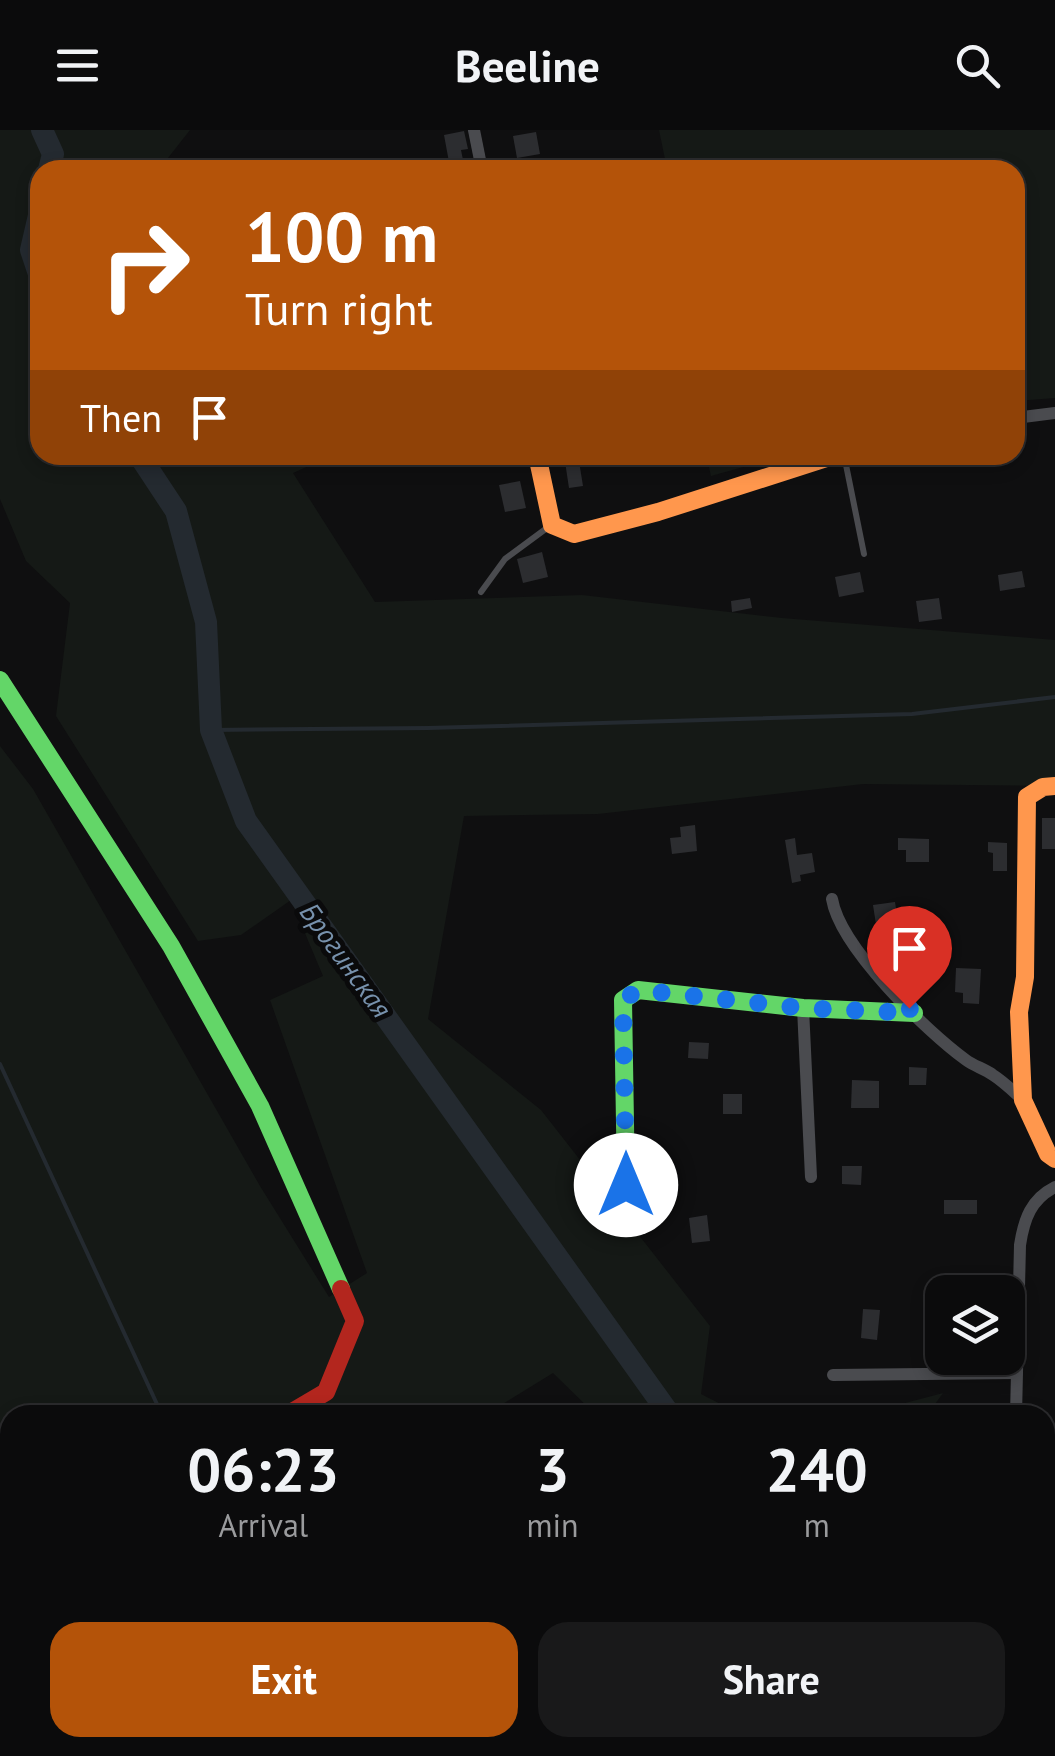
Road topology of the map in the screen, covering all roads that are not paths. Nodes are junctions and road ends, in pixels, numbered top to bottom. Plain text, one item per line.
1 (474, 130) edge
2 (480, 160) edge
3 (1055, 413) edge
4 (1025, 417) edge
5 (539, 465) edge
6 (805, 465) edge
7 (846, 465) edge
8 (552, 525) junction
9 (864, 554) dead end
10 (481, 592) dead end
11 (0, 680) edge
12 (1055, 786) edge
13 (832, 899) dead end
14 (803, 1008) junction
15 (914, 1013) junction
16 (1024, 1100) junction
17 (1055, 1159) edge
18 (811, 1176) dead end
19 (626, 1185) dead end
20 (1055, 1187) edge
21 (1021, 1275) edge
22 (925, 1374) edge
23 (833, 1375) dead end
24 (1017, 1375) edge
25 (304, 1405) edge
26 (1016, 1405) edge

1 - 2 street
3 - 4 street
5 - 8 street
6 - 8 street
7 - 9 lane
8 - 10 lane
11 - 25 street
12 - 16 street
13 - 15 street
14 - 15 street
14 - 18 street
14 - 19 street
15 - 16 street
16 - 17 street
20 - 21 street
22 - 23 street
24 - 26 street

